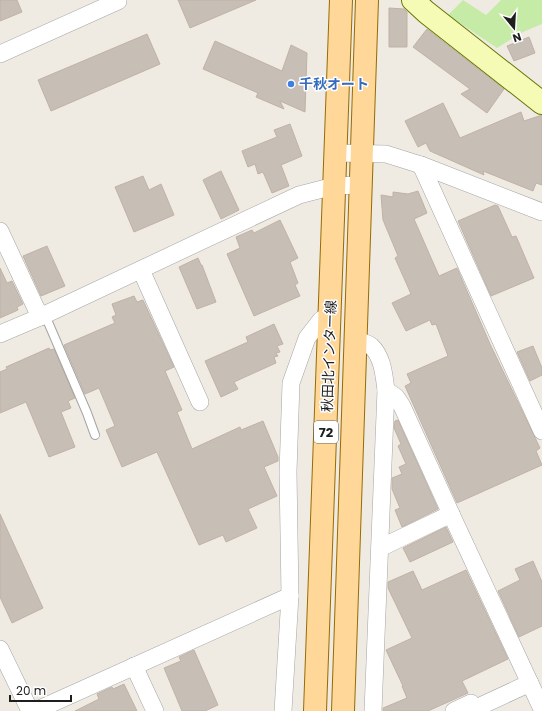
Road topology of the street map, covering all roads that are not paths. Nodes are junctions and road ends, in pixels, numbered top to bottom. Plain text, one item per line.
1 (118, 0) edge
2 (341, 0) edge
3 (367, 0) edge
4 (413, 0) edge
5 (0, 54) edge
6 (542, 103) edge
7 (336, 153) junction
8 (362, 154) junction
9 (421, 165) junction
10 (360, 185) junction
11 (334, 186) junction
12 (542, 212) edge
13 (0, 231) edge
14 (141, 270) junction
15 (330, 315) junction
16 (42, 316) junction
17 (0, 334) edge
18 (356, 340) junction
19 (386, 390) junction
20 (200, 402) dead end
21 (542, 431) edge
22 (95, 435) dead end
23 (451, 514) junction
24 (380, 548) junction
25 (290, 596) junction
26 (0, 649) edge
27 (134, 666) junction
28 (530, 683) junction
29 (542, 709) edge
30 (474, 710) edge
31 (30, 711) edge
32 (35, 711) edge
33 (155, 711) edge
34 (283, 711) edge
35 (315, 711) edge
36 (343, 711) edge
37 (373, 711) edge
38 (454, 711) edge

1 - 5 street
2 - 7 main road, 秋田北インター線 / 72
3 - 8 main road, 秋田北インター線 / 72
4 - 6 street
7 - 8 street
7 - 11 main road, 秋田北インター線 / 72
8 - 9 street
8 - 10 main road, 秋田北インター線 / 72
9 - 12 street
9 - 21 street
10 - 11 street
10 - 18 main road, 秋田北インター線 / 72
11 - 14 street
11 - 15 main road, 秋田北インター線 / 72
13 - 16 street
14 - 16 street
14 - 20 street
15 - 25 street
15 - 35 main road, 秋田北インター線 / 72
16 - 17 street
16 - 22 lane
18 - 19 street
18 - 36 main road, 秋田北インター線 / 72
19 - 23 street
19 - 24 street
23 - 24 street
23 - 28 street
24 - 37 street
25 - 27 street
25 - 34 street
26 - 31 street
27 - 32 street
27 - 33 street
28 - 29 street
28 - 30 street
30 - 38 street

